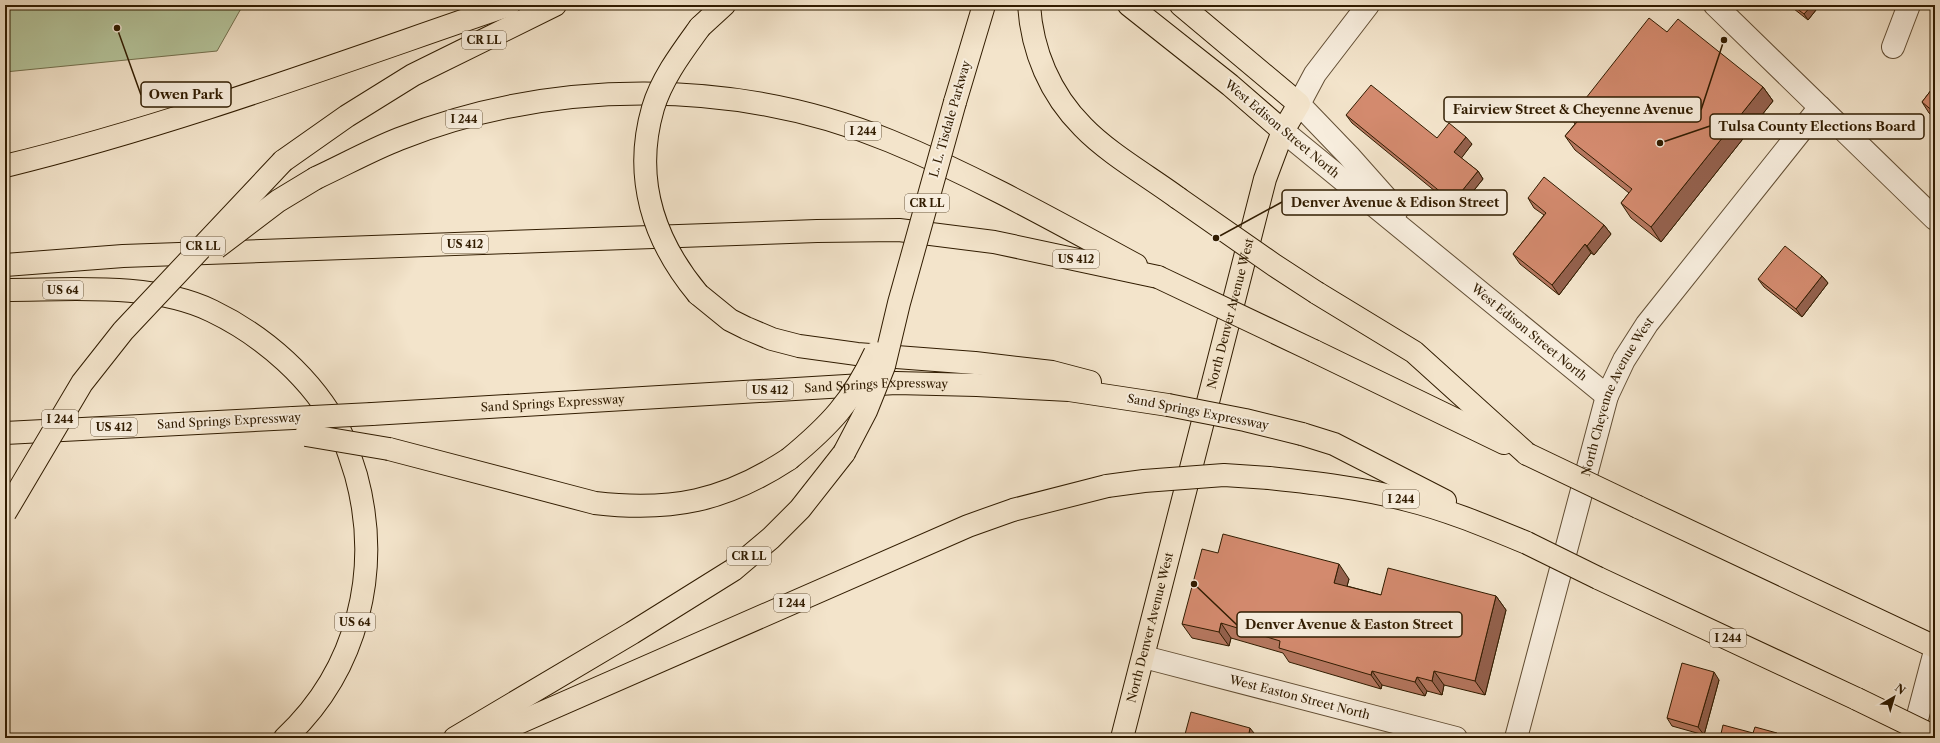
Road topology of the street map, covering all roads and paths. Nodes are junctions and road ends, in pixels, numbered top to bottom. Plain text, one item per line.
1 (509, 5) edge
2 (555, 5) edge
3 (724, 5) edge
4 (984, 5) edge
5 (1129, 5) edge
6 (1182, 5) edge
7 (1368, 5) edge
8 (1715, 5) edge
9 (1908, 5) edge
10 (1030, 15) edge
11 (1893, 47) dead end
12 (1299, 104) junction
13 (1820, 107) junction
14 (1283, 132) junction
15 (5, 166) edge
16 (1935, 219) edge
17 (1434, 254) junction
18 (5, 264) edge
19 (1158, 277) junction
20 (5, 290) edge
21 (899, 303) junction
22 (123, 331) junction
23 (1607, 396) junction
24 (1168, 405) junction
25 (222, 422) junction
26 (5, 433) edge
27 (1527, 454) junction
28 (5, 513) edge
29 (1527, 543) junction
30 (1935, 647) edge
31 (1935, 651) edge
32 (1144, 657) junction
33 (1935, 736) edge
34 (286, 737) edge
35 (454, 738) edge
36 (484, 738) edge
37 (1122, 738) edge
38 (1456, 738) edge
39 (1516, 738) edge
40 (1912, 738) edge

1 - 15 main road
2 - 22 main road, CR LL, bridge
3 - 24 main road, bridge
4 - 21 main road, L. L. Tisdale Parkway / CR LL, bridge
5 - 14 main road, West Edison Street North
6 - 12 main road, West Edison Street North
7 - 12 street, North Denver Avenue West
8 - 13 street
9 - 11 street
10 - 27 main road, bridge
12 - 14 main road, North Denver Avenue West
12 - 17 street, West Edison Street North
13 - 16 street
13 - 23 street, North Cheyenne Avenue West
14 - 17 street, West Edison Street North
14 - 32 main road, North Denver Avenue West
17 - 23 street, West Edison Street North
18 - 19 main road, US 412
19 - 22 main road, I 244, bridge
19 - 27 main road, I 244, bridge
20 - 34 main road, US 64
21 - 25 main road, bridge
21 - 35 main road, CR LL, bridge
22 - 28 main road, I 244, bridge
23 - 39 street, North Cheyenne Avenue West
24 - 25 main road, Sand Springs Expressway / US 412, bridge
24 - 29 main road, Sand Springs Expressway / US 412, bridge
25 - 26 main road, Sand Springs Expressway / US 412
27 - 30 main road, I 244, bridge
29 - 33 main road, I 244, bridge
29 - 36 main road, I 244, bridge
31 - 40 street
32 - 37 main road, North Denver Avenue West
32 - 38 street, West Easton Street North

